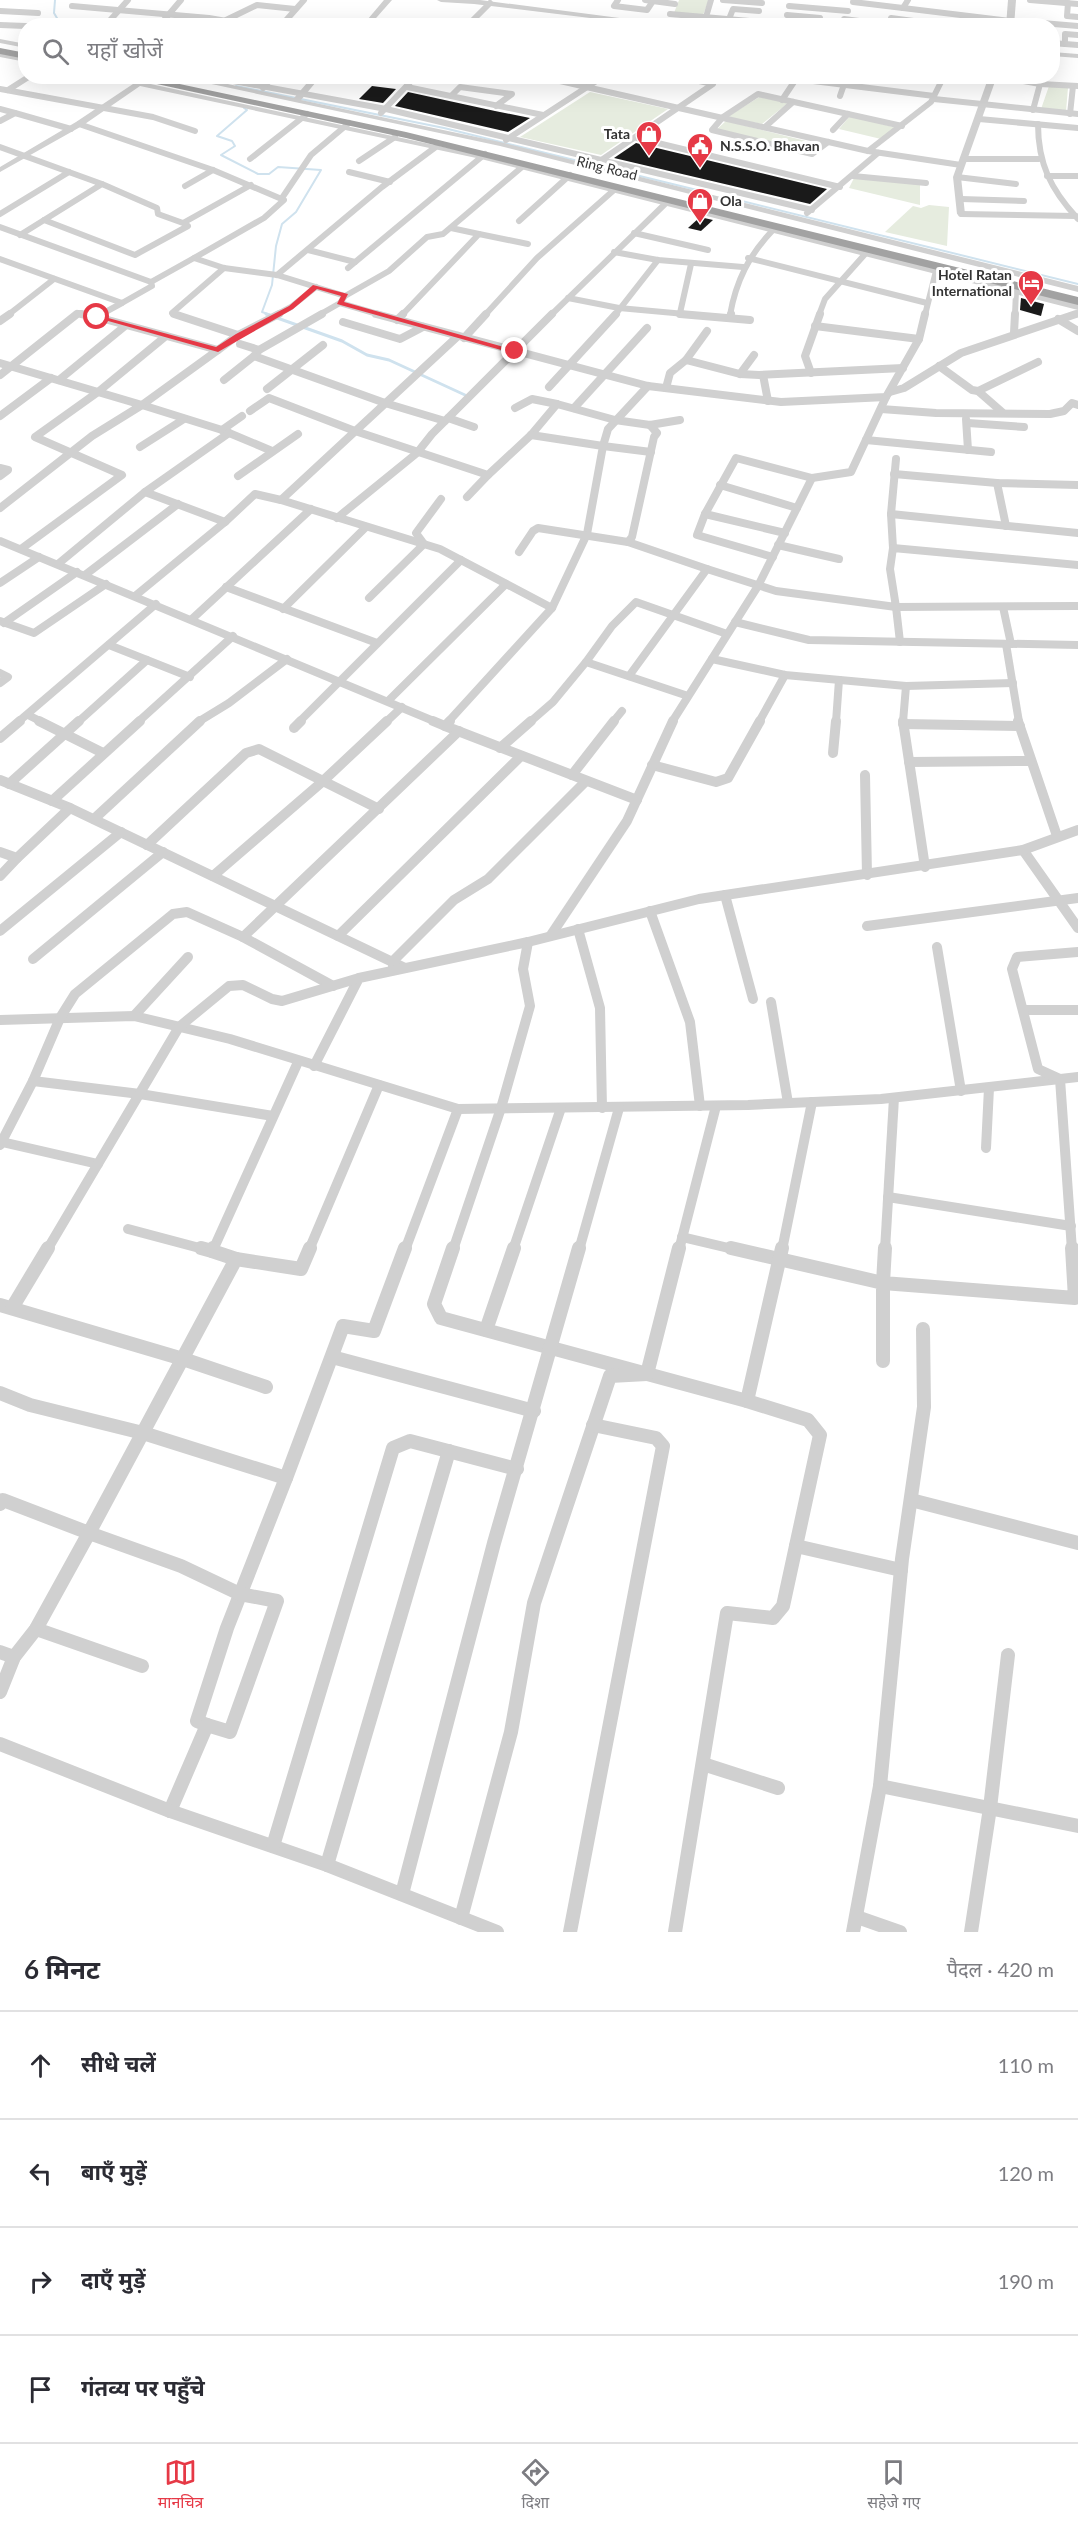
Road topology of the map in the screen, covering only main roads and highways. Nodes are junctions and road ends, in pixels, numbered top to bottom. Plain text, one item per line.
1 (0, 51) edge
2 (18, 54) edge
3 (167, 84) edge
4 (205, 84) edge
5 (1078, 294) edge
6 (1078, 301) edge

1 - 2 highway
3 - 6 highway, Ring Road
4 - 5 highway, Ring Road

